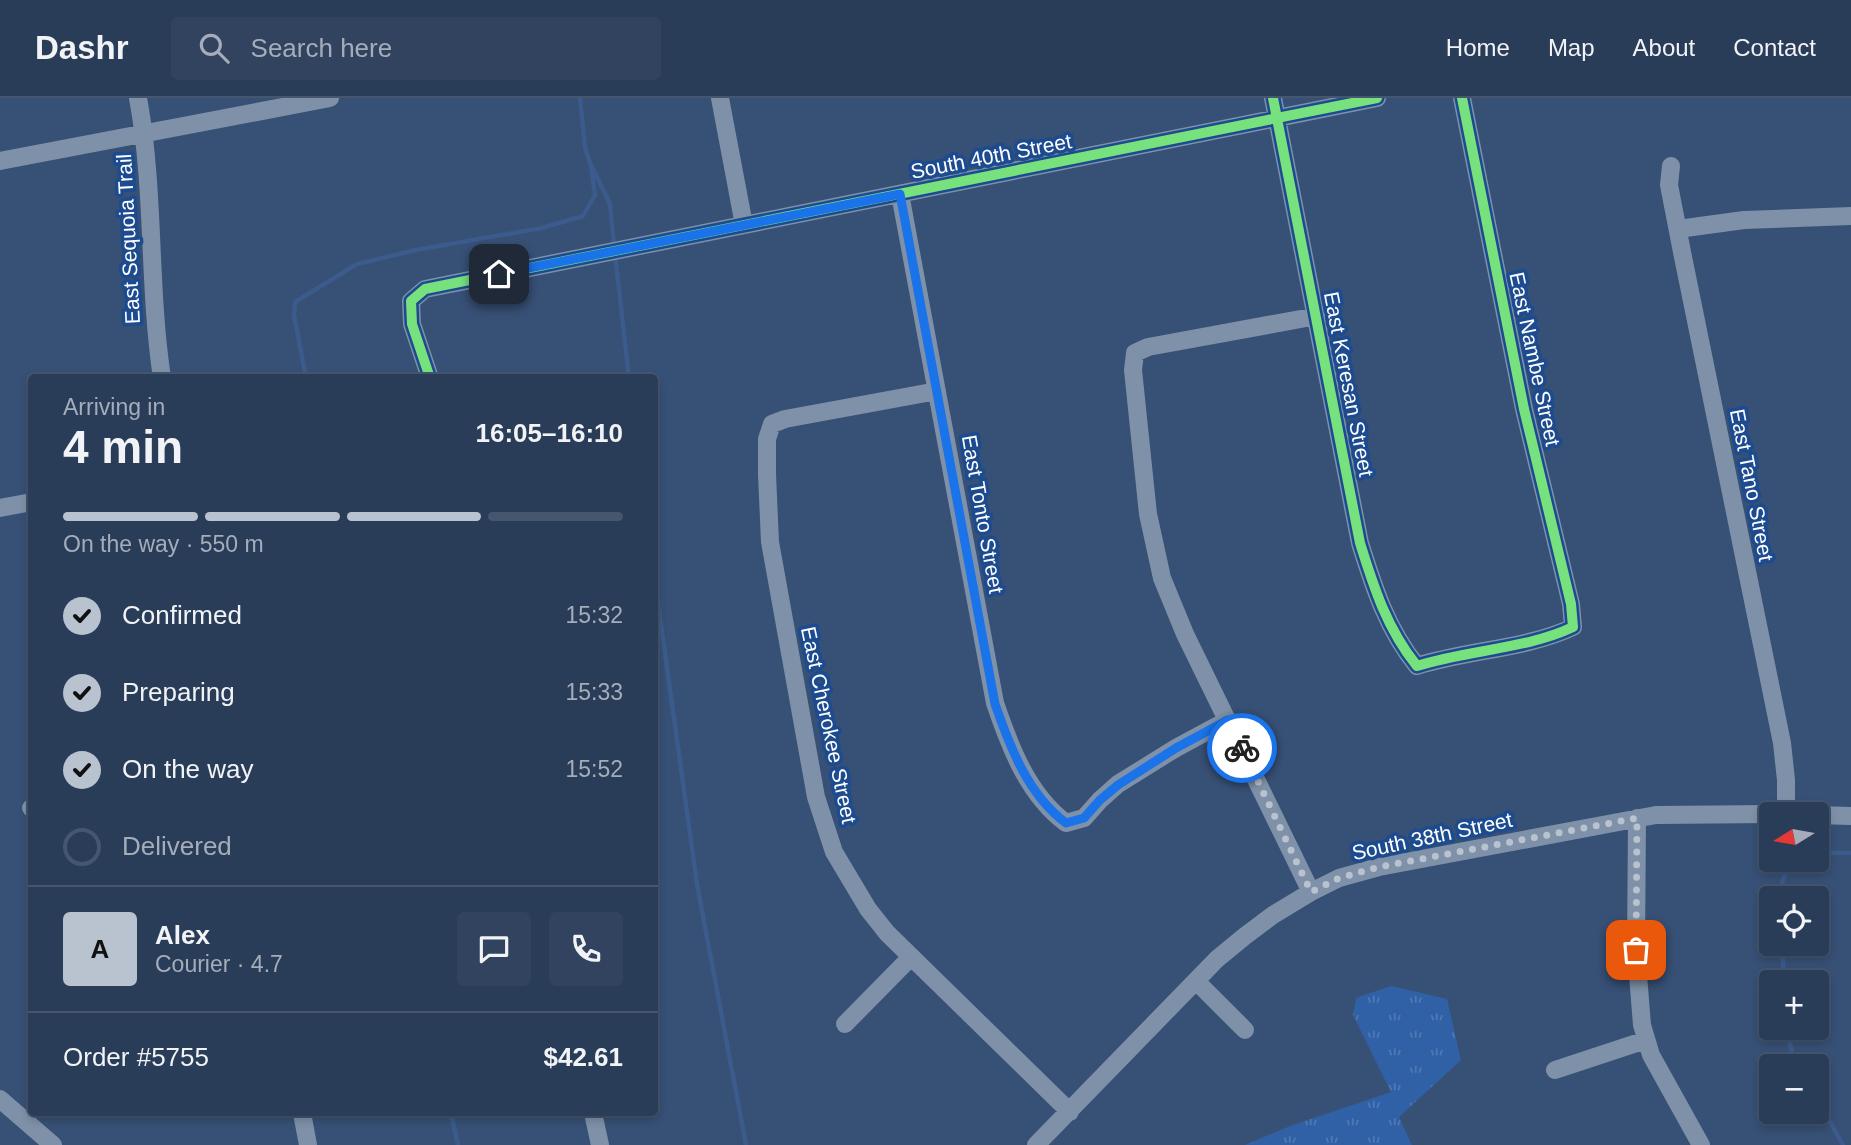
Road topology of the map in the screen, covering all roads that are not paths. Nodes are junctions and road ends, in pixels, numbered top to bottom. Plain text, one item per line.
1 (138, 98) edge
2 (330, 98) edge
3 (720, 98) edge
4 (1273, 98) edge
5 (1377, 98) edge
6 (1462, 98) edge
7 (1277, 119) junction
8 (145, 134) junction
9 (0, 161) edge
10 (1671, 166) dead end
11 (900, 194) junction
12 (1851, 216) edge
13 (744, 225) junction
14 (1678, 229) junction
15 (1317, 316) junction
16 (162, 374) edge
17 (429, 374) edge
18 (937, 391) junction
19 (28, 503) edge
20 (0, 508) edge
21 (1417, 666) joint
22 (1228, 720) junction
23 (1786, 802) edge
24 (1759, 814) edge
25 (1829, 815) edge
26 (1851, 816) edge
27 (1637, 818) junction
28 (1311, 892) junction
29 (911, 957) junction
30 (1196, 981) junction
31 (845, 1024) dead end
32 (1245, 1030) dead end
33 (1646, 1040) junction
34 (1555, 1070) dead end
35 (0, 1100) edge
36 (1070, 1112) junction
37 (303, 1116) edge
38 (594, 1116) edge
39 (53, 1145) edge
40 (308, 1145) edge
41 (600, 1145) edge
42 (1036, 1145) edge
43 (1701, 1145) edge

1 - 8 street, East Sequoia Trail
2 - 8 street
3 - 13 street
4 - 7 street, East Keresan Street
5 - 7 street, South 40th Street
6 - 21 street, East Nambe Street
7 - 11 street, South 40th Street
7 - 15 street, East Keresan Street
8 - 9 street
8 - 16 street, East Sequoia Trail
10 - 14 street, East Tano Street
11 - 13 street, South 40th Street
11 - 18 street, East Tonto Street
12 - 14 street
13 - 17 street, South 40th Street
14 - 23 street, East Tano Street
15 - 21 street, East Keresan Street
15 - 22 street
18 - 22 street, East Tonto Street
18 - 29 street, East Cherokee Street
19 - 20 street
22 - 28 street
24 - 27 street, South 38th Street
25 - 26 street
27 - 28 street, South 38th Street
27 - 33 street
28 - 30 street, South 38th Street
29 - 31 street
29 - 36 street, East Cherokee Street
30 - 32 street
30 - 36 street, South 38th Street
33 - 34 street
33 - 43 street
35 - 39 street
36 - 42 street, South 38th Street
37 - 40 street
38 - 41 street

